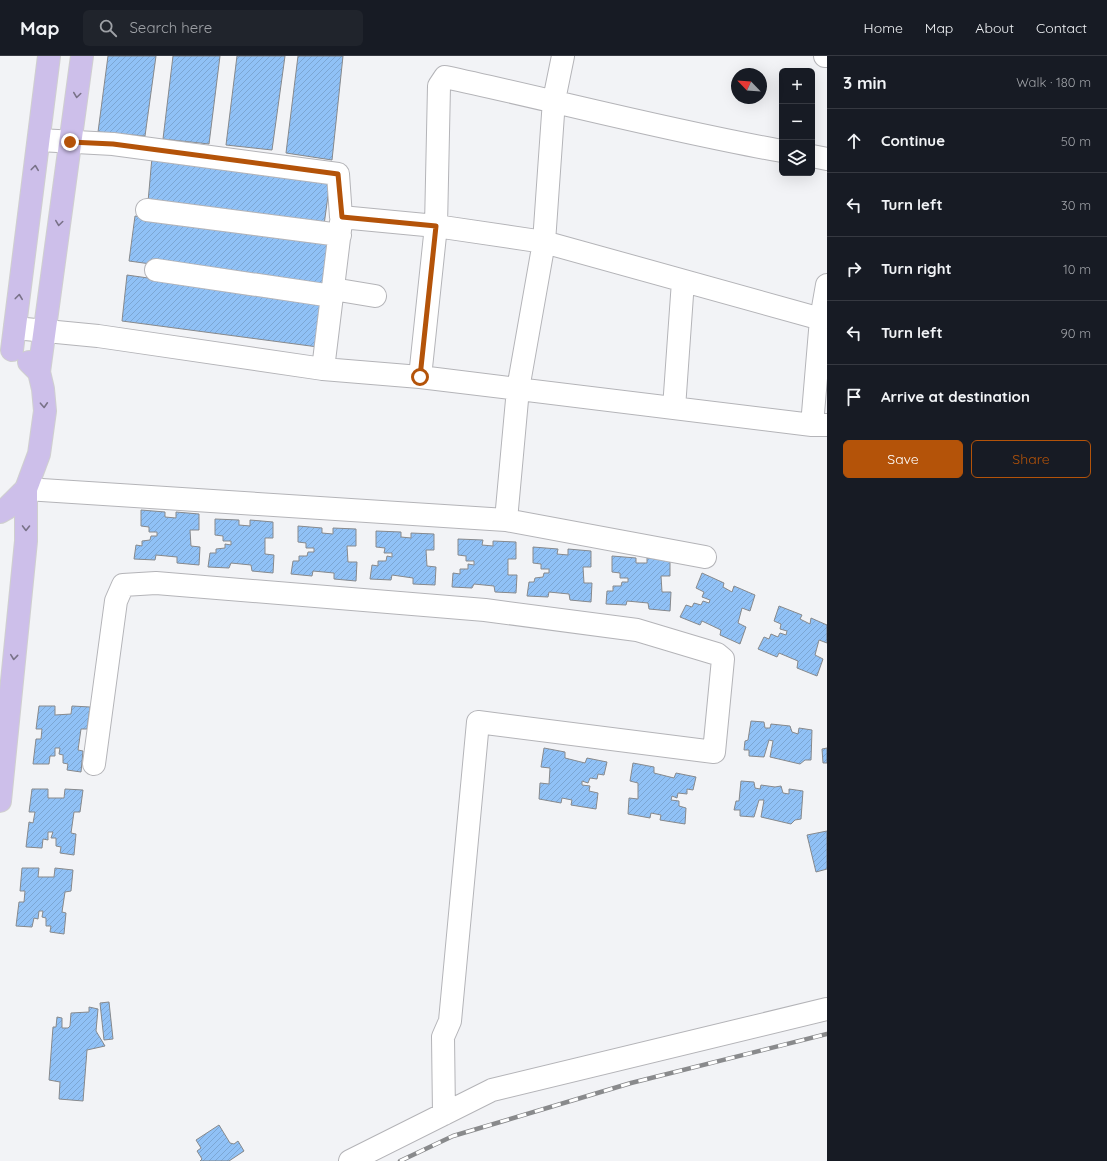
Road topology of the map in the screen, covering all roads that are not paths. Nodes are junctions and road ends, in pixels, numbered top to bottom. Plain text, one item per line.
1 (49, 56) edge
2 (82, 56) edge
3 (563, 56) edge
4 (554, 100) junction
5 (39, 140) junction
6 (70, 142) junction
7 (779, 150) edge
8 (815, 157) edge
9 (827, 159) edge
10 (147, 210) dead end
11 (341, 226) junction
12 (436, 226) junction
13 (544, 242) junction
14 (156, 270) dead end
15 (683, 281) junction
16 (827, 285) edge
17 (333, 293) junction
18 (375, 296) dead end
19 (821, 319) junction
20 (44, 331) junction
21 (9, 343) edge
22 (323, 369) junction
23 (39, 372) junction
24 (420, 377) junction
25 (518, 389) junction
26 (674, 408) junction
27 (820, 425) edge
28 (26, 489) junction
29 (0, 512) edge
30 (506, 520) junction
31 (705, 557) dead end
32 (94, 764) dead end
33 (0, 801) edge
34 (827, 1009) edge
35 (444, 1114) junction
36 (350, 1161) edge

1 - 5 main road
2 -> 6 main road
3 - 4 street
4 - 7 street
4 - 12 street
4 - 13 street
5 - 6 street
21 -> 5 main road
6 - 11 street
6 -> 20 main road
8 - 9 street
10 - 11 street
11 - 12 street
11 - 17 street
12 - 13 street
12 - 24 street
13 - 15 street
13 - 25 street
14 - 17 street
15 - 19 street
15 - 26 street
16 - 19 street
17 - 18 street
17 - 22 street
19 - 27 street
20 - 21 street
20 - 22 street
20 - 23 main road
21 - 23 main road
22 - 24 street
23 -> 28 main road
24 - 25 street
25 - 26 street
25 - 30 street
26 - 27 street
28 - 29 main road
28 - 30 street
28 -> 33 main road
30 - 31 street
32 - 35 street
34 - 35 street
35 - 36 street

